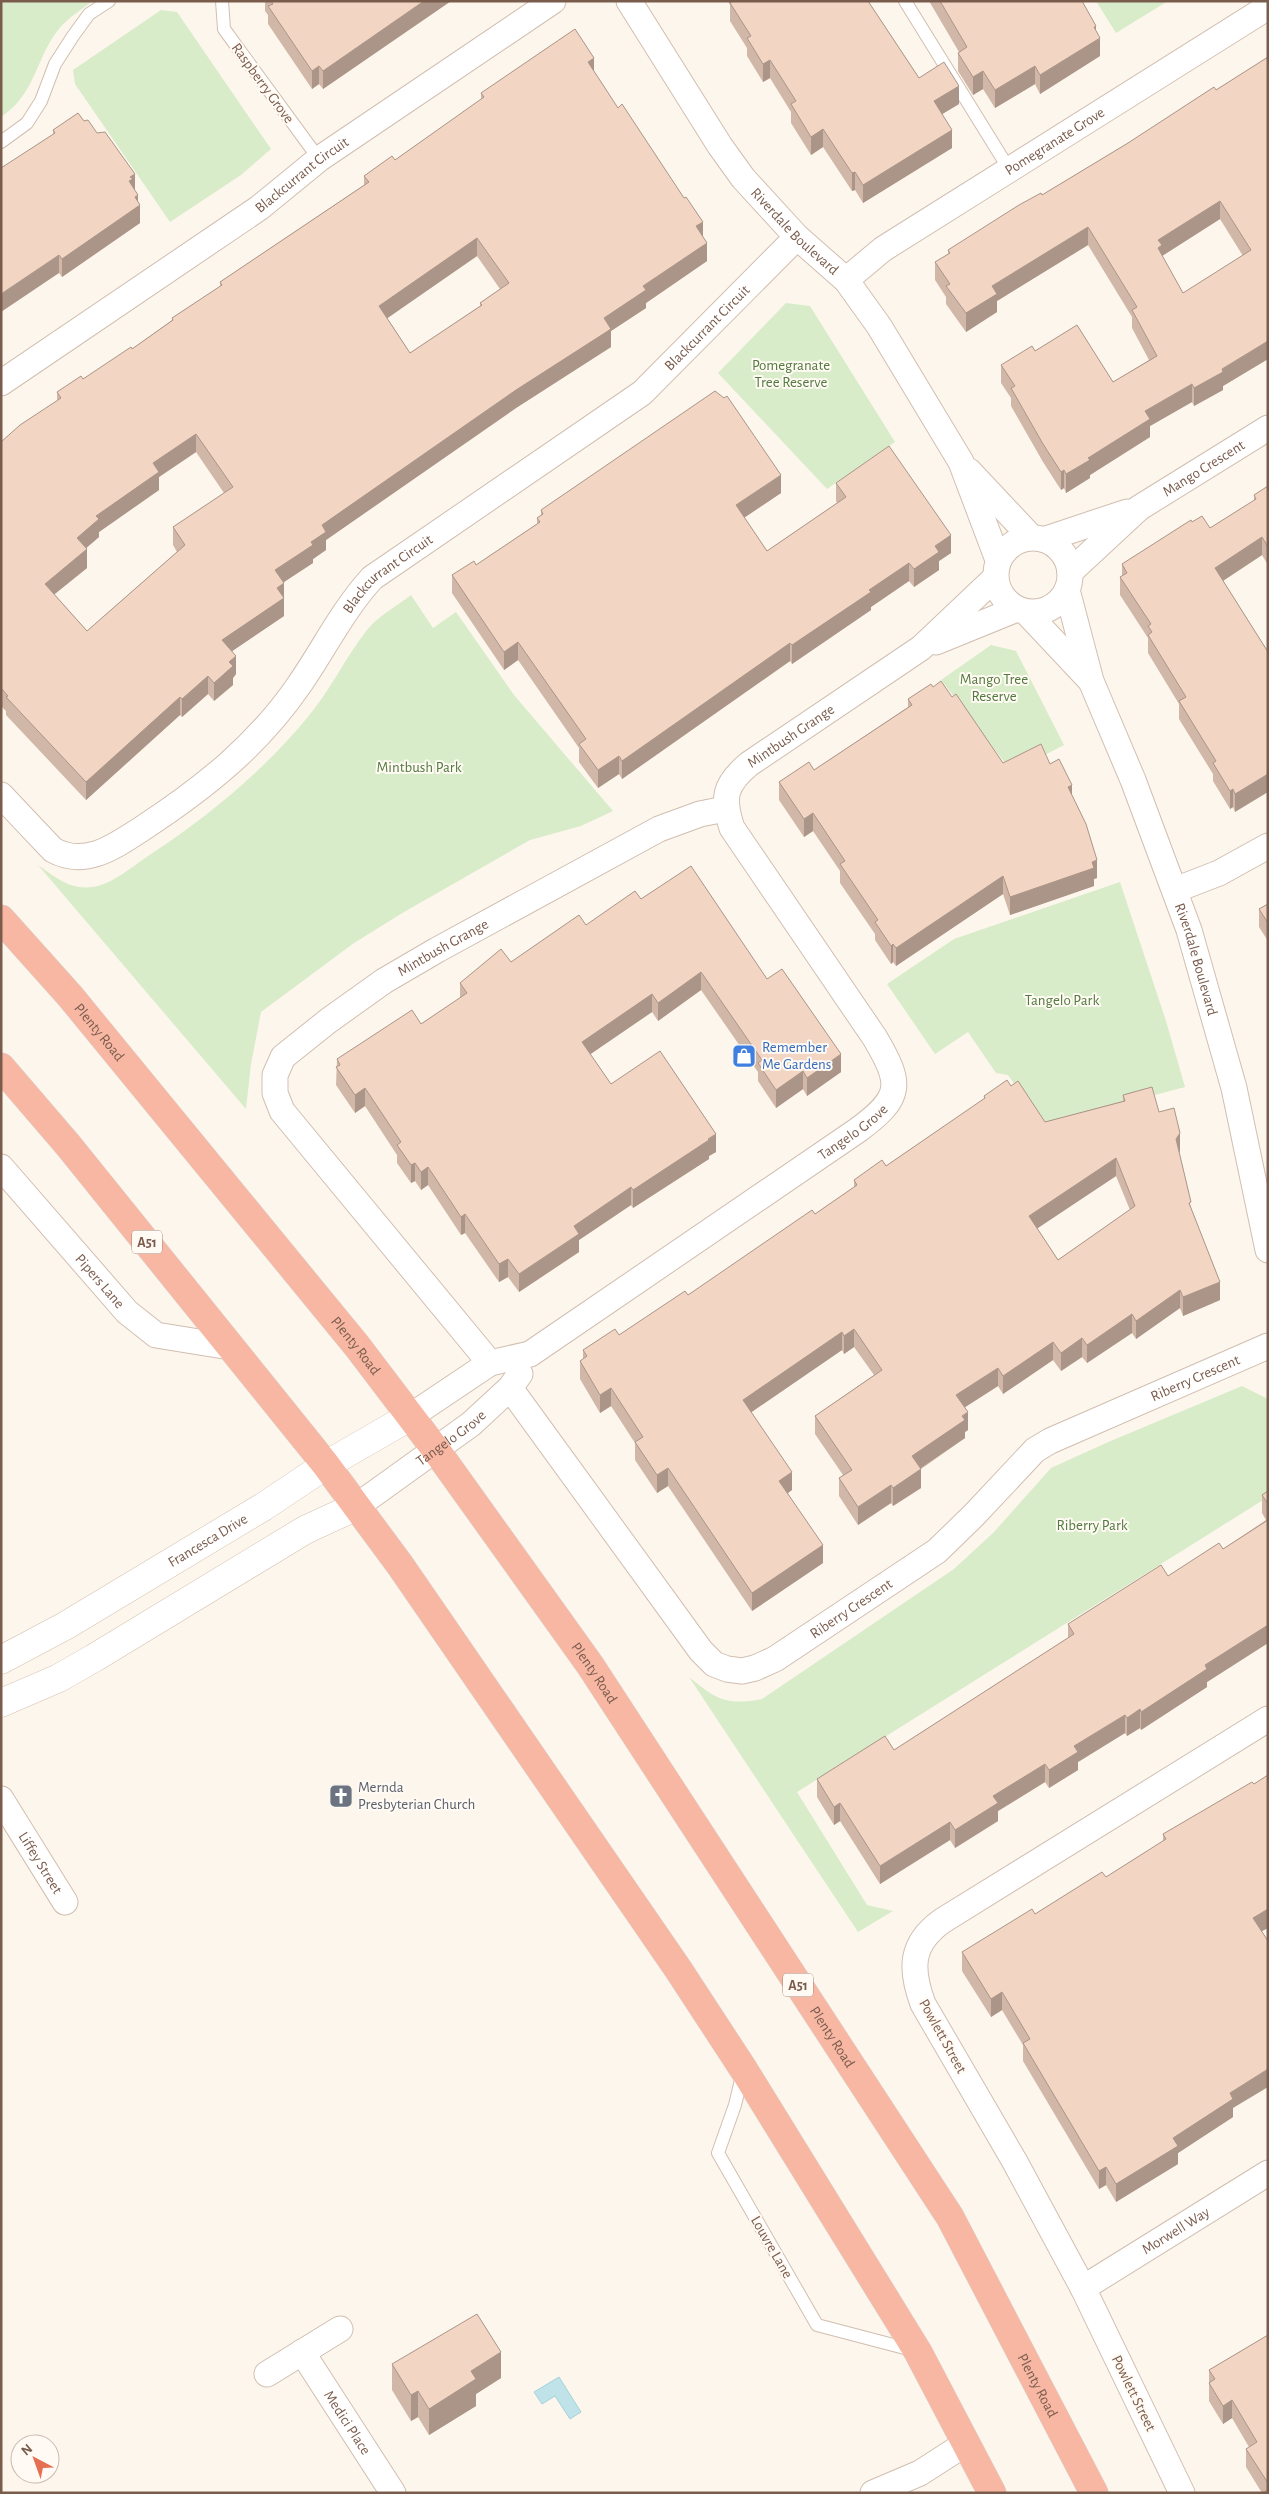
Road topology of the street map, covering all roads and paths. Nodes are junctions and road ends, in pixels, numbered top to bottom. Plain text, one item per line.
1 (109, 1) edge
2 (222, 1) edge
3 (553, 1) edge
4 (629, 1) edge
5 (905, 1) edge
6 (1258, 7) edge
7 (1, 142) edge
8 (319, 159) junction
9 (1009, 169) junction
10 (797, 237) junction
11 (846, 280) junction
12 (1, 383) edge
13 (1268, 428) edge
14 (961, 462) junction
15 (1139, 508) junction
16 (1038, 538) junction
17 (997, 569) junction
18 (1068, 581) junction
19 (1021, 610) junction
20 (921, 648) junction
21 (1091, 681) junction
22 (1, 795) edge
23 (725, 809) junction
24 (1268, 846) edge
25 (1175, 890) junction
26 (1, 919) edge
27 (1, 1067) edge
28 (1, 1167) edge
29 (1267, 1242) edge
30 (1268, 1346) edge
31 (230, 1347) junction
32 (530, 1354) junction
33 (490, 1363) junction
34 (510, 1388) junction
35 (411, 1416) junction
36 (436, 1450) junction
37 (326, 1465) junction
38 (357, 1506) junction
39 (1, 1660) edge
40 (1, 1703) edge
41 (1268, 1719) edge
42 (1, 1799) edge
43 (65, 1902) dead end
44 (744, 2070) junction
45 (1268, 2173) edge
46 (1083, 2288) junction
47 (340, 2329) dead end
48 (302, 2352) junction
49 (918, 2352) junction
50 (267, 2374) dead end
51 (965, 2444) junction
52 (392, 2493) edge
53 (873, 2493) edge
54 (992, 2493) edge
55 (1094, 2493) edge
56 (1182, 2493) edge

1 - 7 lane
2 - 8 lane, Raspberry Grove
3 - 8 street, Blackcurrant Circuit
4 - 10 street, Riverdale Boulevard
5 - 9 lane
6 - 9 street, Pomegranate Grove
8 - 12 street, Blackcurrant Circuit
9 - 11 street, Pomegranate Grove
10 - 11 street, Riverdale Boulevard
10 - 22 street, Blackcurrant Circuit
11 - 14 street, Riverdale Boulevard
13 - 15 street, Mango Crescent
14 - 16 street, Riverdale Boulevard
14 - 17 street, Riverdale Boulevard
15 - 16 street, Mango Crescent
15 - 18 street, Mango Crescent
16 - 17 street
16 - 18 street
17 - 19 street
17 - 20 street, Mintbush Grange
18 - 19 street
18 - 21 street, Riverdale Boulevard
19 - 20 street, Mintbush Grange
19 - 21 street, Riverdale Boulevard
20 - 23 street, Mintbush Grange
21 - 25 street, Riverdale Boulevard
23 - 32 street, Tangelo Grove
23 - 33 street, Mintbush Grange
24 - 25 street
25 - 29 street, Riverdale Boulevard
26 - 35 highway, Plenty Road / A51
27 - 31 highway, A51
28 - 31 street, Pipers Lane
30 - 34 street, Riberry Crescent
31 - 37 highway, A51
32 - 33 street, Tangelo Grove
32 - 34 street, Tangelo Grove
33 - 35 street, Tangelo Grove
34 - 36 street, Tangelo Grove
35 - 36 highway, Plenty Road / A51
35 - 37 street, Francesca Drive
36 - 38 street, Tangelo Grove
36 - 55 highway, Plenty Road / A51
37 - 38 highway, A51
37 - 39 street, Francesca Drive
38 - 40 street
38 - 44 highway, A51
41 - 46 street, Powlett Street
42 - 43 street, Liffey Street
44 - 49 highway, A51
44 - 49 lane, Louvre Lane
45 - 46 street, Morwell Way
46 - 56 street, Powlett Street
47 - 48 street
48 - 50 street
48 - 52 street, Medici Place
49 - 51 highway, A51
51 - 53 street
51 - 54 highway, A51

